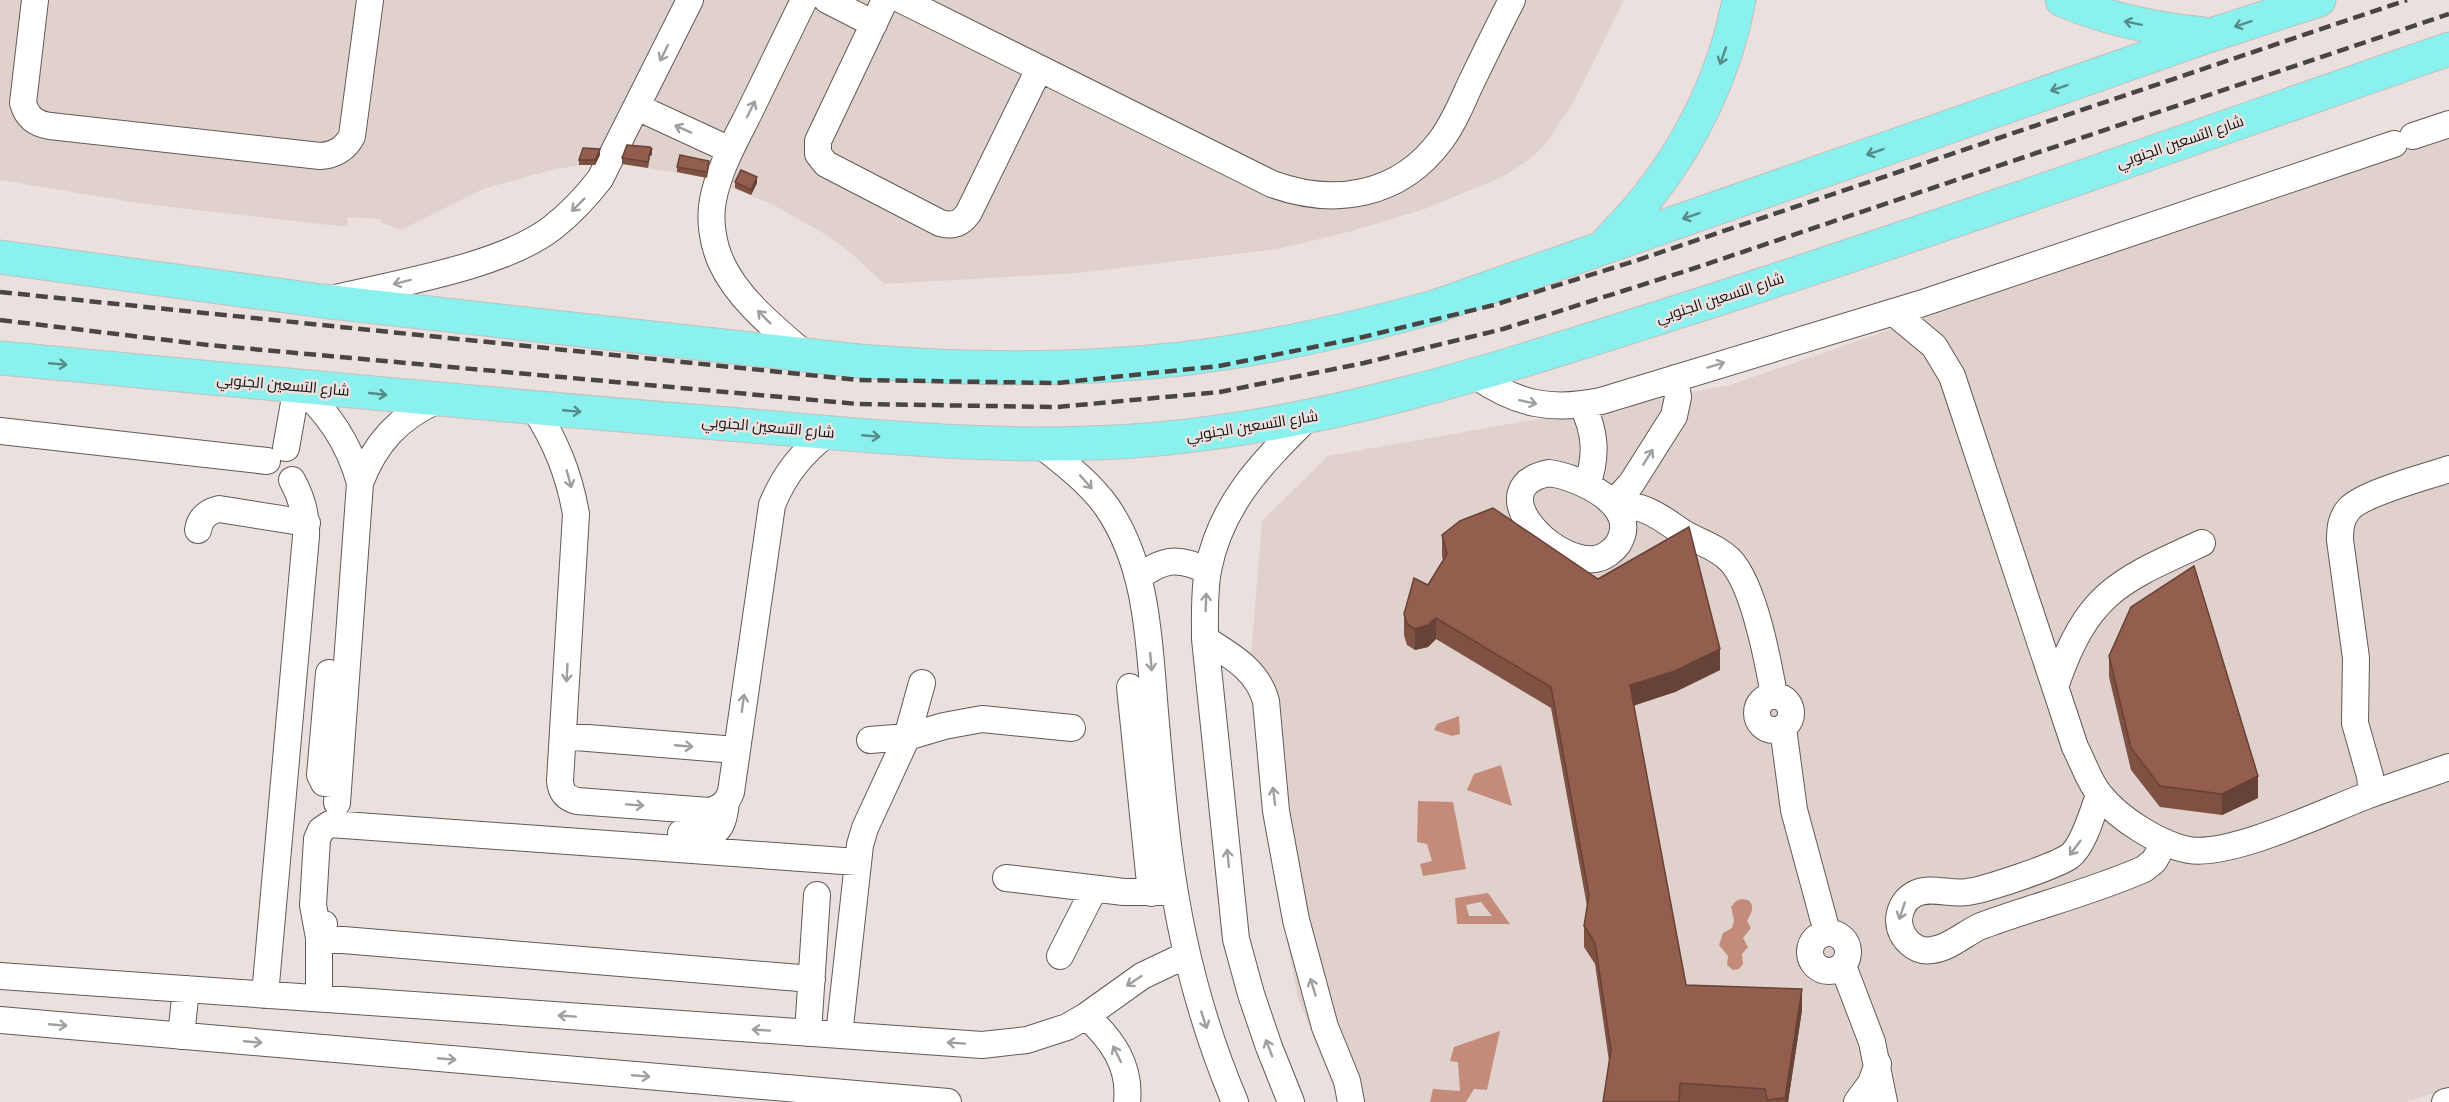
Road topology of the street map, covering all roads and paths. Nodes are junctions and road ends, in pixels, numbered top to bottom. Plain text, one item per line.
1 (35, 0) edge
2 (370, 0) edge
3 (690, 0) edge
4 (804, 0) edge
5 (826, 0) edge
6 (885, 0) edge
7 (902, 0) edge
8 (1512, 0) edge
9 (1739, 0) edge
10 (2061, 0) edge
11 (2301, 3) edge
12 (874, 24) junction
13 (2211, 34) junction
14 (2449, 48) edge
15 (1040, 69) junction
16 (637, 107) junction
17 (2449, 124) edge
18 (730, 150) junction
19 (1604, 246) junction
20 (0, 258) edge
21 (322, 301) junction
22 (1893, 312) junction
23 (807, 356) junction
24 (0, 358) edge
25 (1476, 376) junction
26 (1675, 378) junction
27 (297, 386) junction
28 (438, 400) junction
29 (1582, 405) junction
30 (534, 408) junction
31 (1306, 419) junction
32 (0, 431) edge
33 (829, 432) junction
34 (1041, 445) junction
35 (277, 454) junction
36 (2449, 469) edge
37 (1587, 485) junction
38 (359, 495) junction
39 (1614, 505) junction
40 (307, 523) junction
41 (198, 530) dead end
42 (1685, 534) junction
43 (2202, 543) dead end
44 (1597, 559) junction
45 (1208, 571) junction
46 (1139, 577) junction
47 (1205, 639) junction
48 (922, 683) dead end
49 (2056, 684) junction
50 (1130, 687) dead end
51 (1072, 728) dead end
52 (563, 736) junction
53 (907, 737) junction
54 (870, 740) dead end
55 (736, 750) junction
56 (2449, 767) edge
57 (338, 794) dead end
58 (2372, 794) junction
59 (2099, 795) junction
60 (726, 802) junction
61 (561, 823) dead end
62 (2165, 842) junction
63 (332, 853) dead end
64 (857, 862) junction
65 (1006, 878) dead end
66 (1094, 889) junction
67 (1163, 892) junction
68 (817, 895) dead end
69 (319, 938) junction
70 (1186, 955) junction
71 (1060, 956) dead end
72 (0, 976) edge
73 (812, 979) junction
74 (186, 989) junction
75 (265, 995) junction
76 (319, 998) junction
77 (1086, 1017) junction
78 (0, 1020) edge
79 (808, 1033) junction
80 (839, 1035) junction
81 (182, 1036) junction
82 (1878, 1064) junction
83 (948, 1102) edge
84 (1127, 1102) edge
85 (1235, 1102) edge
86 (1291, 1102) edge
87 (1351, 1102) edge
88 (1857, 1102) edge
89 (1884, 1102) edge

1 - 2 street
3 -> 16 street
18 -> 4 street
5 - 12 street
6 - 12 street
7 - 15 street
8 - 15 street
9 -> 19 main road
13 -> 10 main road
11 -> 13 main road
12 - 15 street
13 -> 19 main road
14 - 25 main road, شارع التسعين الجنوبي
18 -> 16 street
16 -> 21 street
17 - 22 street
23 -> 18 street
19 - 23 main road
20 - 21 main road
21 - 23 main road
26 -> 22 street
22 - 49 street
24 -> 27 main road, شارع التسعين الجنوبي
25 -> 29 street
25 - 31 main road, شارع التسعين الجنوبي
26 - 29 street
39 -> 26 street
27 -> 28 main road, شارع التسعين الجنوبي
27 - 35 street
27 - 38 street
28 - 30 main road, شارع التسعين الجنوبي
28 - 38 street
29 - 37 street
30 -> 33 main road, شارع التسعين الجنوبي
30 -> 52 street
31 - 34 main road, شارع التسعين الجنوبي
31 - 45 street
32 - 35 street
33 -> 34 main road, شارع التسعين الجنوبي
55 -> 33 street
34 -> 46 street
35 - 40 street
36 - 58 street
37 - 39 street
37 - 44 street
38 - 57 street
39 - 42 street
39 - 44 street
40 - 41 street
40 - 75 street
42 - 44 street
42 - 82 street
43 - 49 street
45 - 46 street
47 -> 45 street
46 -> 67 street
86 -> 47 street
87 -> 47 street
48 - 53 street
49 - 59 street
50 - 67 street
51 - 53 street
52 -> 55 street
52 -> 60 street
53 - 54 street
53 - 64 street
55 - 60 street
56 - 58 street
58 - 62 street
59 - 62 street
59 -> 62 street
60 - 61 street
63 - 69 street
64 - 69 street
64 - 80 street
65 - 66 street
66 - 67 street
66 - 71 street
67 - 70 street
68 - 73 street
69 - 73 street
69 - 76 street
70 -> 77 street
70 -> 85 street
72 - 74 street
73 - 79 street
74 - 75 street
74 - 81 street
75 - 76 street
79 -> 76 street
77 -> 80 street
84 -> 77 street
78 -> 81 street
79 - 80 street
81 -> 83 street
82 - 88 street
82 - 89 street

